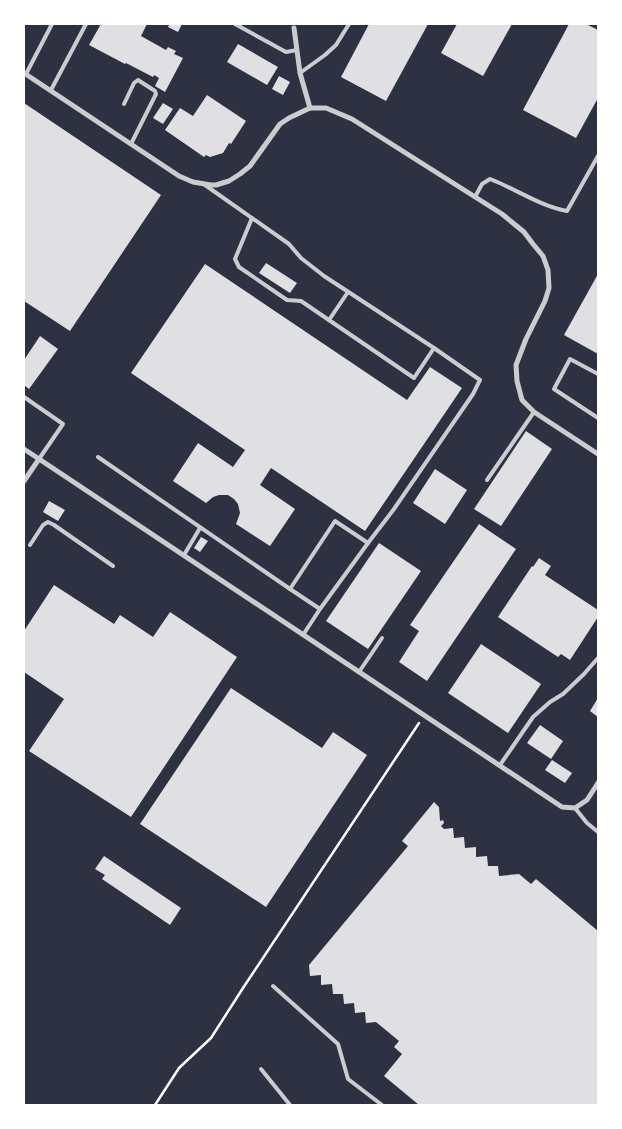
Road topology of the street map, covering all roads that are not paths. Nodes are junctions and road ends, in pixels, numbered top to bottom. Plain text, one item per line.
1 (52, 24) edge
2 (86, 24) edge
3 (235, 24) edge
4 (349, 24) edge
5 (294, 26) edge
6 (297, 50) junction
7 (300, 73) junction
8 (25, 74) edge
9 (50, 90) junction
10 (124, 104) dead end
11 (310, 108) junction
12 (131, 144) junction
13 (598, 156) edge
14 (205, 185) junction
15 (475, 197) junction
16 (252, 218) junction
17 (348, 292) junction
18 (329, 320) junction
19 (434, 348) junction
20 (598, 374) edge
21 (24, 397) edge
22 (534, 412) junction
23 (598, 418) edge
24 (24, 449) edge
25 (598, 454) edge
26 (98, 457) dead end
27 (39, 459) junction
28 (487, 480) dead end
29 (24, 481) edge
30 (200, 528) junction
31 (368, 543) junction
32 (30, 545) dead end
33 (184, 555) junction
34 (113, 566) dead end
35 (290, 589) junction
36 (320, 609) junction
37 (303, 635) junction
38 (382, 638) dead end
39 (598, 658) edge
40 (359, 672) junction
41 (500, 765) junction
42 (598, 783) edge
43 (576, 808) junction
44 (598, 832) edge
45 (273, 986) dead end
46 (262, 1069) dead end
47 (290, 1105) edge
48 (382, 1105) edge

1 - 8 lane
2 - 9 lane
3 - 6 lane
4 - 7 lane
5 - 6 street
6 - 7 street
7 - 11 street
8 - 9 street
9 - 12 street
10 - 12 lane
11 - 14 street
11 - 15 street
12 - 14 street
13 - 15 lane
14 - 16 lane
15 - 22 street
16 - 17 lane
16 - 18 lane
17 - 18 lane
17 - 19 lane
18 - 19 lane
19 - 31 lane
20 - 23 lane
21 - 27 lane
22 - 25 street
22 - 28 lane
24 - 27 street
26 - 30 lane
27 - 29 street
27 - 33 street
30 - 33 lane
30 - 35 lane
31 - 35 lane
31 - 36 lane
32 - 34 lane
33 - 37 street
35 - 36 lane
36 - 37 lane
37 - 40 street
38 - 40 lane
39 - 41 lane
40 - 41 street
41 - 43 street
42 - 43 street
43 - 44 lane
45 - 48 lane
46 - 47 lane

